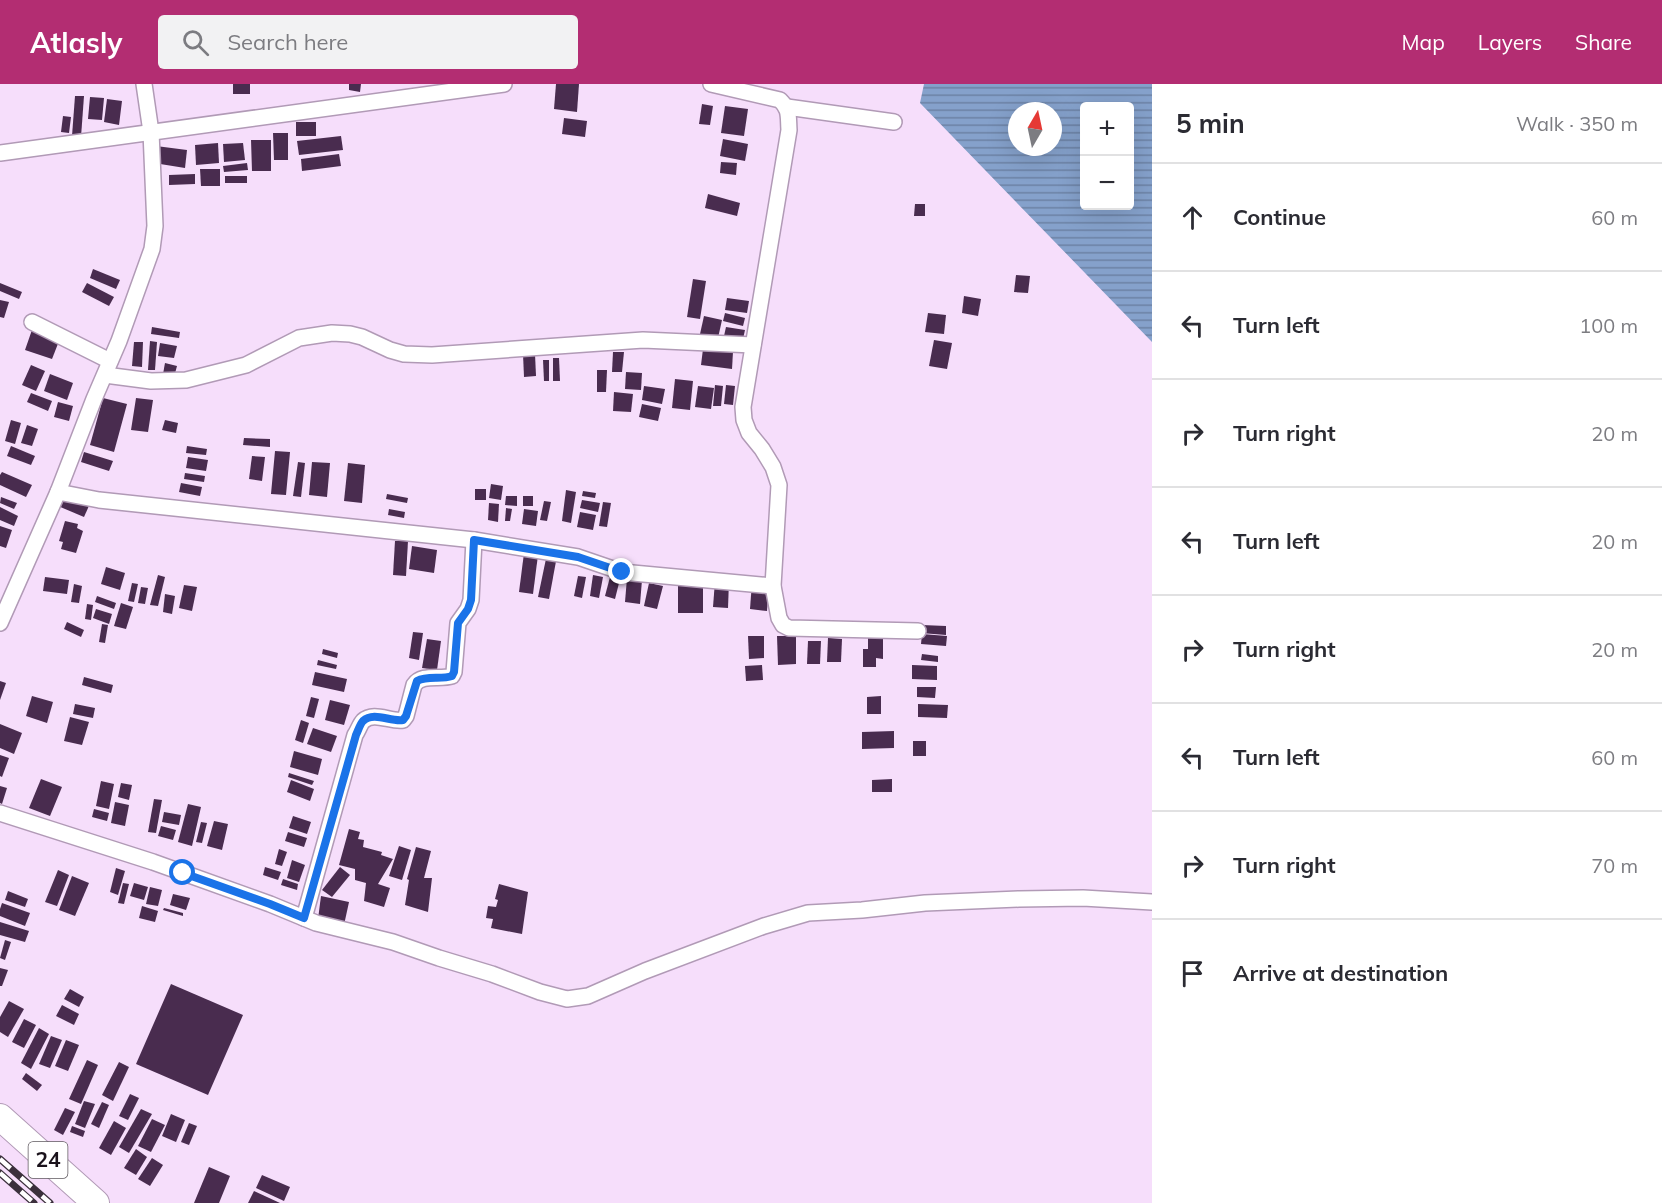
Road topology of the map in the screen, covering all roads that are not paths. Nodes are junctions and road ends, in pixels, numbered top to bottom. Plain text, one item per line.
1 (144, 84) edge
2 (504, 84) edge
3 (711, 84) edge
4 (787, 107) junction
5 (894, 123) dead end
6 (151, 132) junction
7 (0, 153) edge
8 (32, 322) dead end
9 (753, 345) junction
10 (107, 368) junction
11 (58, 492) junction
12 (474, 540) junction
13 (773, 586) junction
14 (0, 623) edge
15 (918, 631) dead end
16 (0, 813) edge
17 (1152, 902) edge
18 (304, 918) junction
19 (0, 1117) edge
20 (96, 1203) edge

1 - 6 street
2 - 6 street
3 - 4 street
4 - 5 street
4 - 9 street
6 - 7 street
6 - 10 street
8 - 10 street
9 - 10 street
9 - 13 street
10 - 11 street
11 - 12 street
11 - 14 street
12 - 13 street
12 - 18 street
13 - 15 street
16 - 18 street
17 - 18 street
19 - 20 highway, 24

